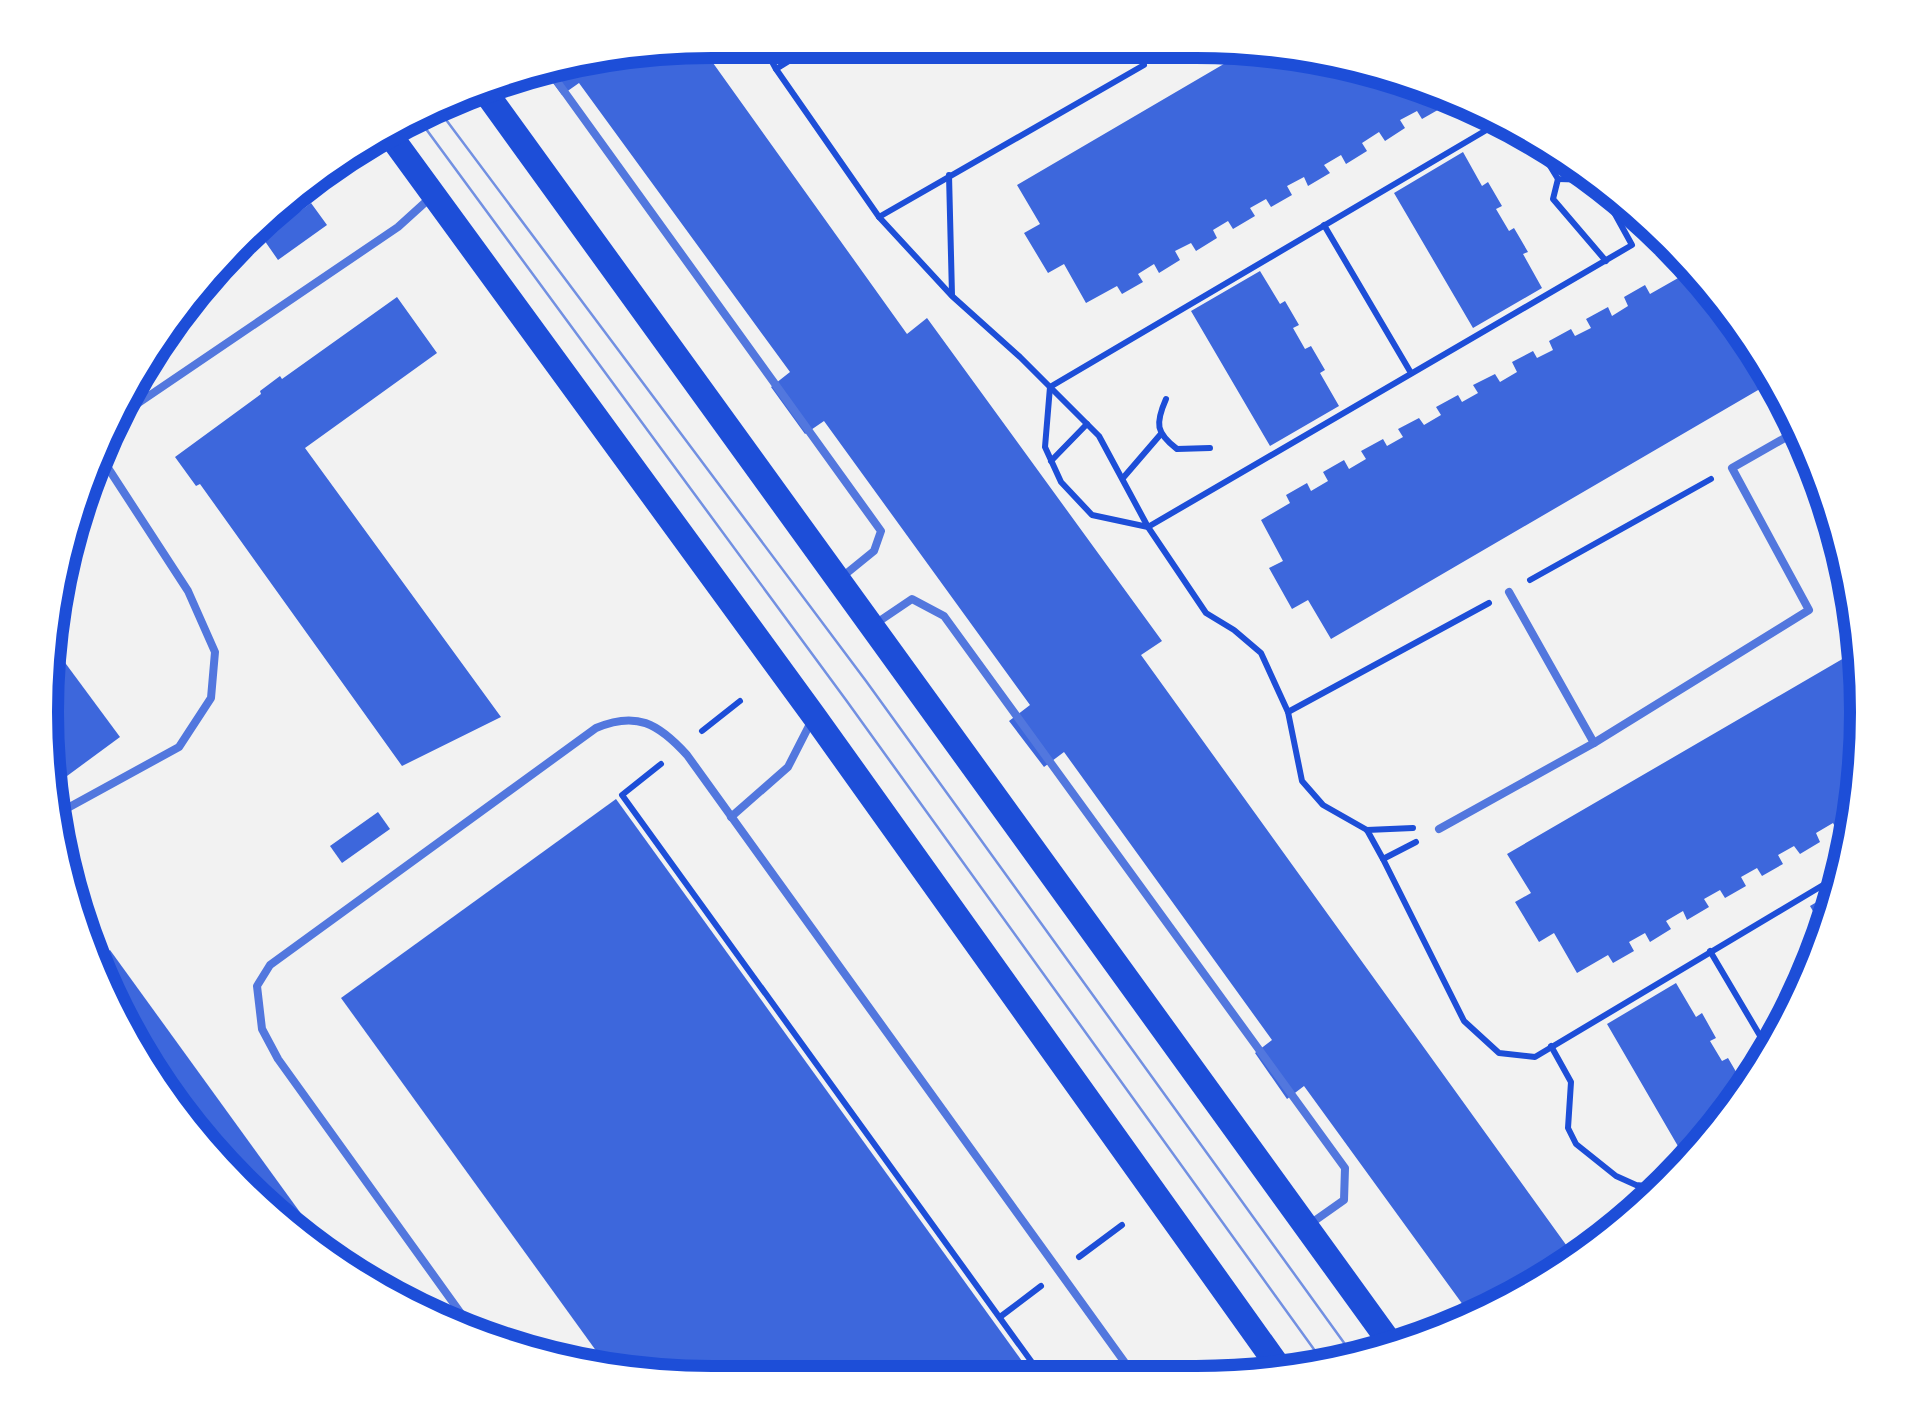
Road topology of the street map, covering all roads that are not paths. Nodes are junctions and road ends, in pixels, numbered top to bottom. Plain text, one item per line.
1 (555, 77) edge
2 (489, 97) edge
3 (394, 140) edge
4 (434, 194) junction
5 (133, 407) edge
6 (1789, 435) edge
7 (106, 464) edge
8 (838, 580) junction
9 (1509, 592) dead end
10 (872, 626) junction
11 (814, 716) junction
12 (1594, 743) junction
13 (65, 810) edge
14 (732, 817) junction
15 (1439, 829) road end
16 (1306, 1226) junction
17 (463, 1317) edge
18 (1386, 1337) edge
19 (1274, 1361) edge
20 (1127, 1366) edge

1 - 8 lane
2 - 8 main road
3 - 4 main road
4 - 5 lane
4 - 11 main road
6 - 12 lane
7 - 13 lane
8 - 10 main road
9 - 12 lane
10 - 16 main road
10 - 16 lane
11 - 14 lane
11 - 19 main road
12 - 15 lane
14 - 17 lane
14 - 20 lane
16 - 18 main road

